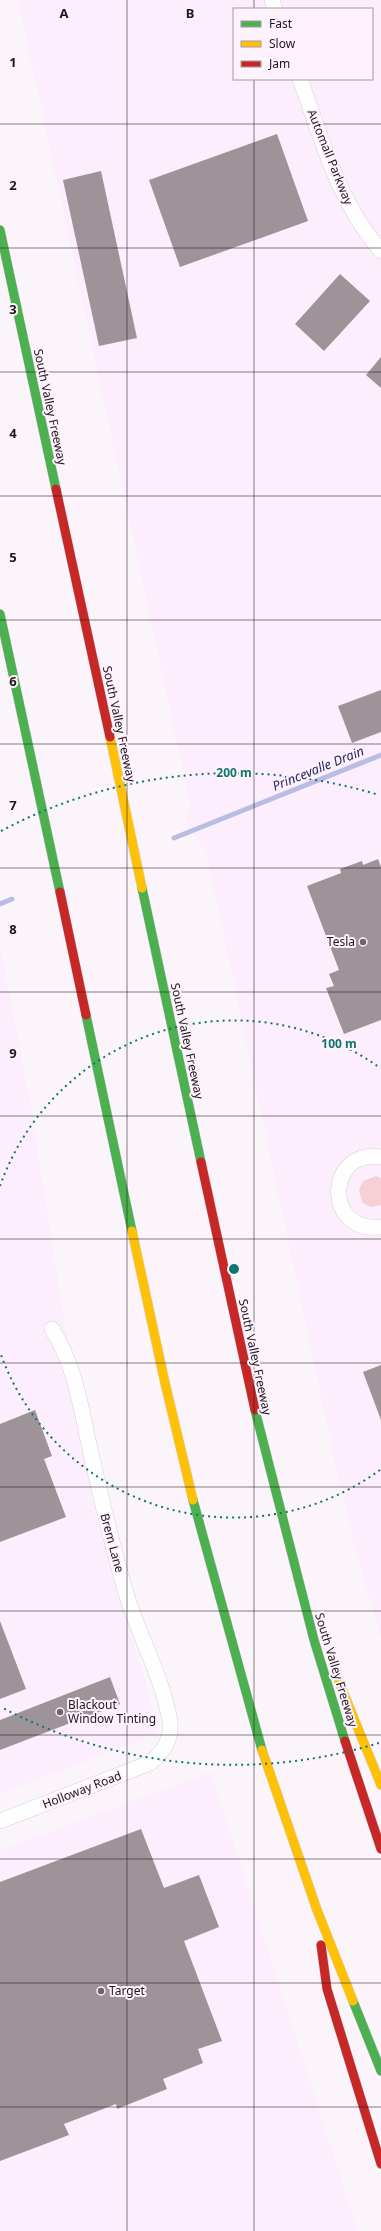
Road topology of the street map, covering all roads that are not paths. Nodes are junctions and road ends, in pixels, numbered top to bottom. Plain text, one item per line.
1 (300, 80) edge
2 (0, 230) edge
3 (381, 251) edge
4 (0, 614) edge
5 (381, 1157) edge
6 (381, 1227) edge
7 (52, 1329) dead end
8 (294, 1570) junction
9 (330, 1659) dead end
10 (336, 1674) dead end
11 (160, 1754) joint
12 (381, 1785) edge
13 (0, 1821) edge
14 (381, 1849) edge
15 (317, 1910) junction
16 (381, 2071) edge
17 (381, 2164) edge

1 - 3 street, Automall Parkway
2 - 8 highway, South Valley Freeway
4 - 15 highway
5 - 6 street
7 - 11 street, Brem Lane
8 - 9 highway
8 - 14 highway, South Valley Freeway
10 - 12 highway
11 - 13 street, Holloway Road
15 - 16 highway
15 - 17 highway

